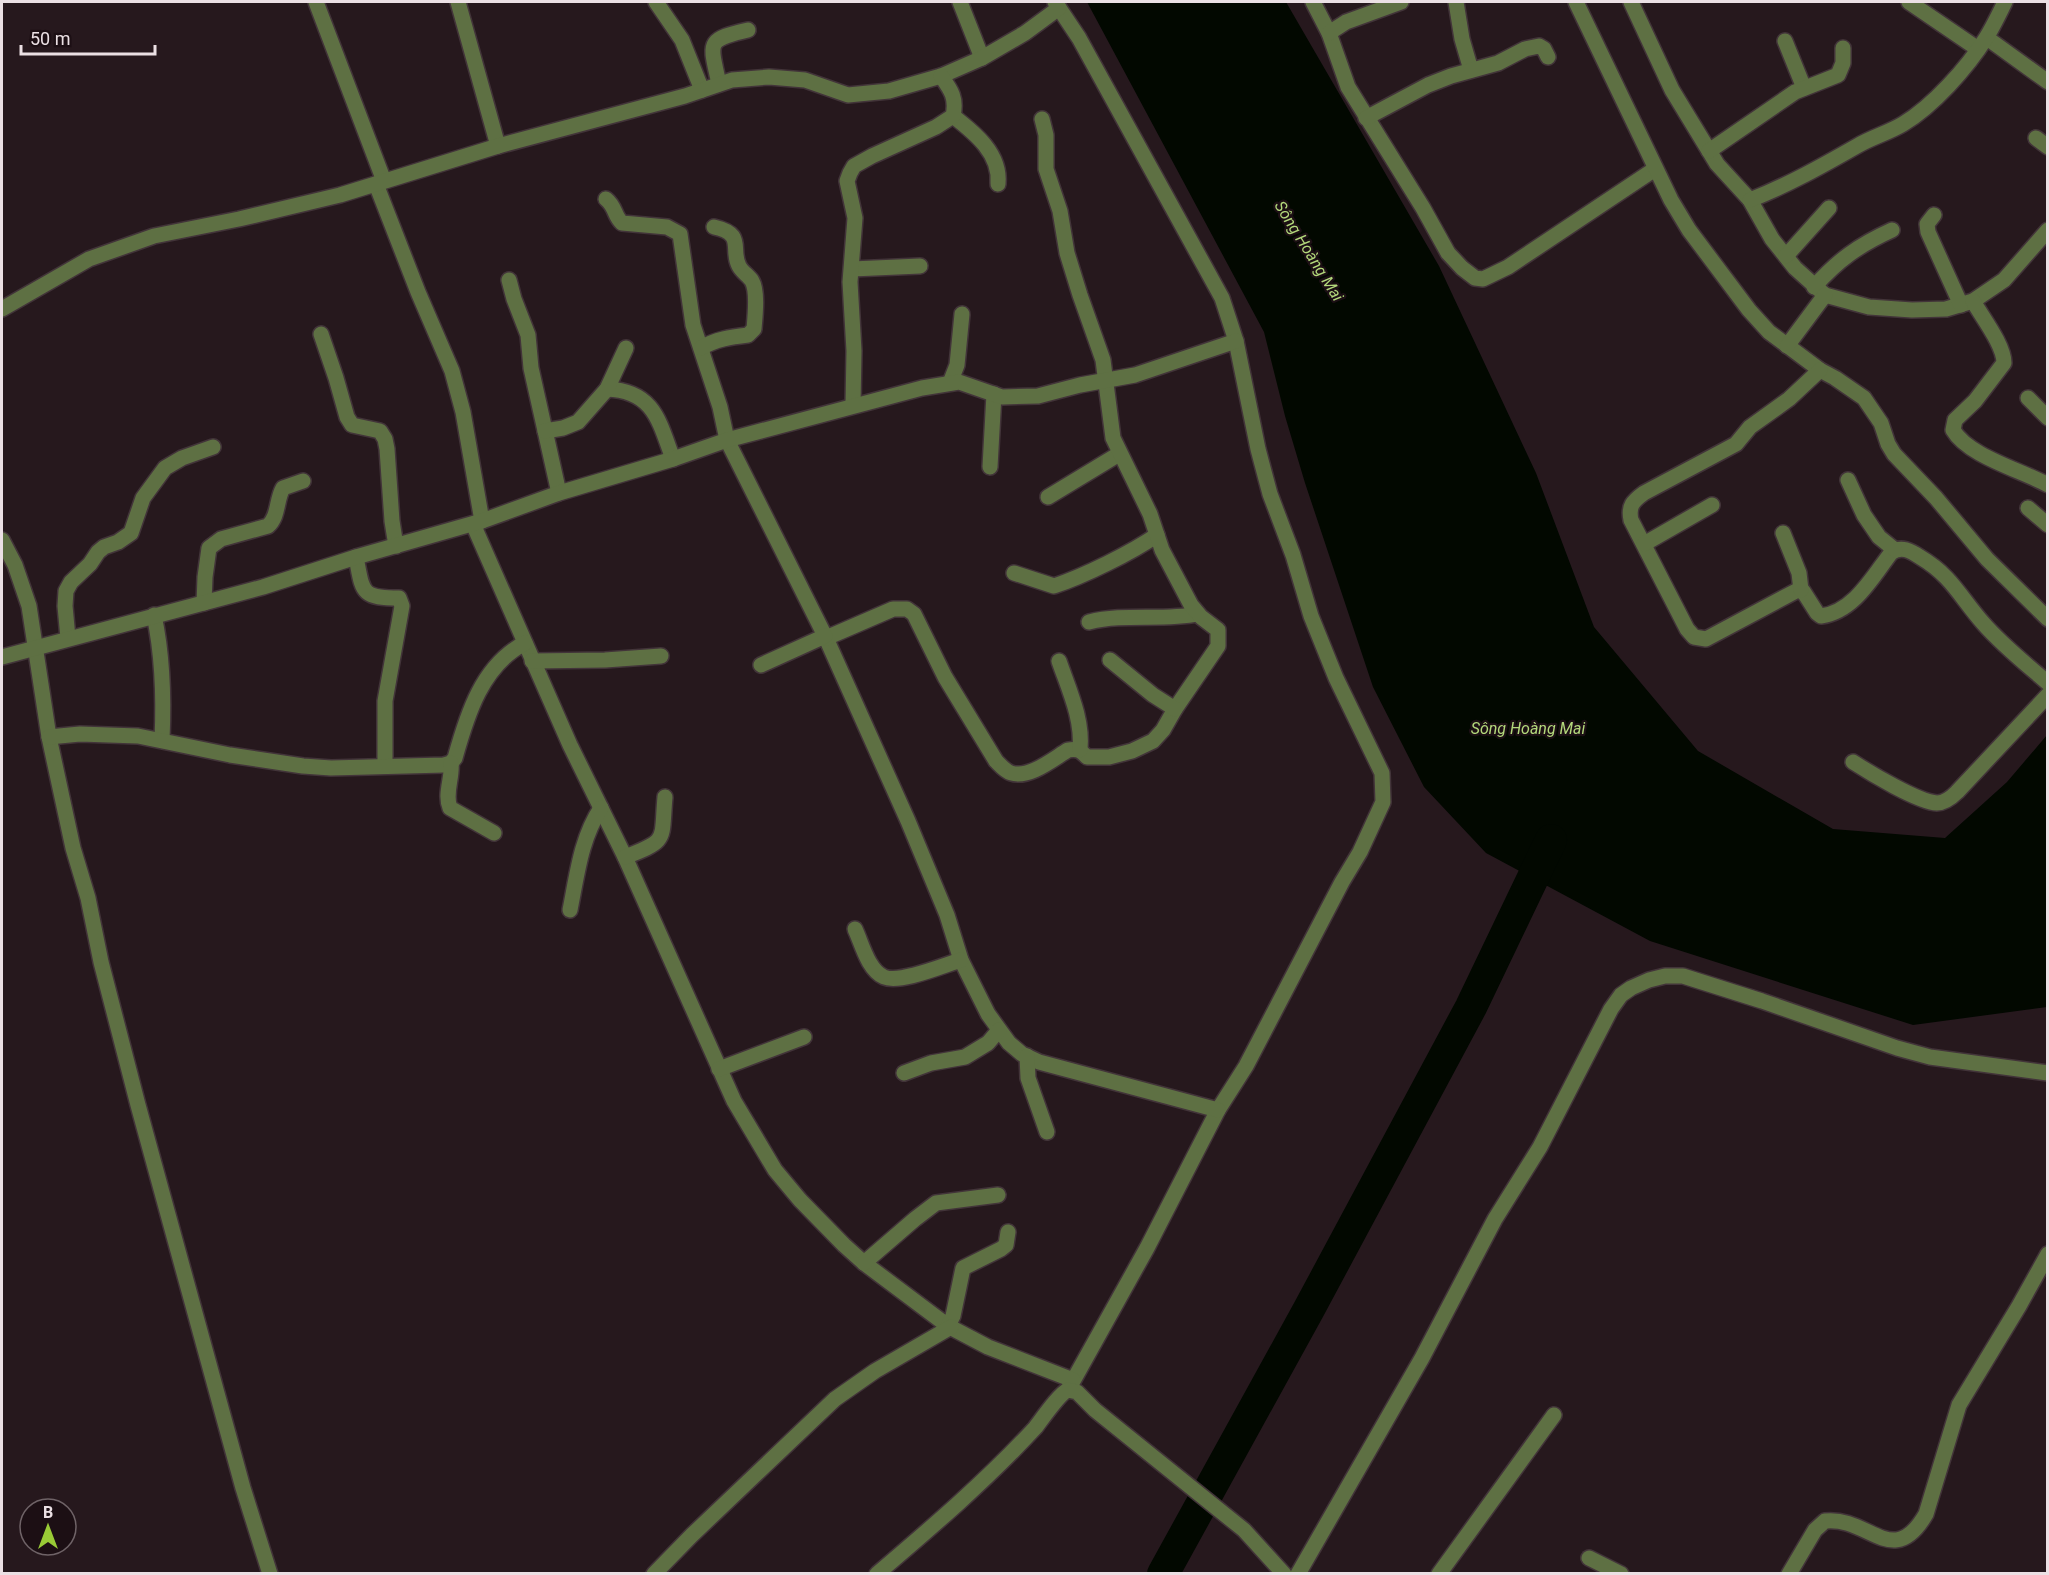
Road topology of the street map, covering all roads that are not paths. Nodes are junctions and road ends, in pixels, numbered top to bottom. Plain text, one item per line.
1 (315, 2) edge
2 (458, 2) edge
3 (656, 2) edge
4 (960, 2) edge
5 (1314, 2) edge
6 (1401, 2) edge
7 (1456, 2) edge
8 (1576, 2) edge
9 (1631, 2) edge
10 (1909, 2) edge
11 (2005, 2) edge
12 (1057, 5) edge
13 (748, 30) dead end
14 (1329, 33) junction
15 (1785, 40) dead end
16 (1982, 44) junction
17 (1843, 48) dead end
18 (1548, 57) dead end
19 (982, 58) junction
20 (1471, 70) junction
21 (940, 76) junction
22 (2048, 82) edge
23 (719, 84) junction
24 (1804, 88) junction
25 (702, 90) junction
26 (953, 116) junction
27 (1366, 118) junction
28 (1042, 119) dead end
29 (498, 146) junction
30 (1709, 151) junction
31 (1655, 169) junction
32 (380, 182) junction
33 (998, 184) dead end
34 (606, 199) dead end
35 (1750, 200) junction
36 (1829, 208) dead end
37 (1934, 215) dead end
38 (714, 227) dead end
39 (1892, 230) dead end
40 (2048, 230) edge
41 (1786, 256) junction
42 (920, 266) dead end
43 (852, 269) junction
44 (509, 280) dead end
45 (1819, 291) junction
46 (1967, 303) junction
47 (2, 309) edge
48 (962, 314) dead end
49 (321, 334) dead end
50 (1236, 341) junction
51 (1787, 346) junction
52 (626, 348) dead end
53 (701, 348) junction
54 (1820, 370) junction
55 (1105, 381) junction
56 (950, 383) junction
57 (607, 388) junction
58 (994, 394) junction
59 (2028, 398) dead end
60 (853, 405) junction
61 (2048, 418) edge
62 (545, 431) junction
63 (727, 440) junction
64 (213, 447) dead end
65 (1119, 454) junction
66 (673, 459) junction
67 (990, 467) dead end
68 (1848, 480) dead end
69 (303, 481) dead end
70 (2048, 485) edge
71 (560, 493) junction
72 (1048, 497) dead end
73 (1712, 505) dead end
74 (2028, 508) dead end
75 (478, 522) junction
76 (2048, 525) edge
77 (1783, 533) dead end
78 (1157, 535) junction
79 (2, 540) edge
80 (1644, 544) junction
81 (396, 546) junction
82 (1895, 550) junction
83 (356, 557) junction
84 (1014, 573) dead end
85 (1801, 590) junction
86 (204, 603) junction
87 (1198, 614) junction
88 (154, 615) junction
89 (2048, 619) edge
90 (1089, 622) dead end
91 (825, 637) junction
92 (68, 638) junction
93 (525, 643) junction
94 (35, 646) junction
95 (661, 656) dead end
96 (2, 657) edge
97 (1110, 660) dead end
98 (532, 661) junction
99 (1059, 662) dead end
100 (761, 665) dead end
101 (2048, 683) edge
102 (2048, 695) edge
103 (1174, 709) junction
104 (49, 737) junction
105 (162, 740) junction
106 (1080, 750) junction
107 (1852, 762) dead end
108 (451, 763) junction
109 (385, 766) junction
110 (665, 797) dead end
111 (601, 808) junction
112 (494, 833) dead end
113 (625, 857) junction
114 (570, 910) dead end
115 (855, 929) dead end
116 (961, 960) junction
117 (999, 1030) junction
118 (804, 1037) dead end
119 (1027, 1056) junction
120 (719, 1069) junction
121 (904, 1073) dead end
122 (2048, 1073) edge
123 (1218, 1110) junction
124 (1047, 1132) dead end
125 (998, 1195) dead end
126 (1008, 1232) dead end
127 (2048, 1254) edge
128 (864, 1263) junction
129 (950, 1326) junction
130 (1070, 1385) junction
131 (1554, 1415) dead end
132 (1588, 1558) dead end
133 (268, 1573) edge
134 (654, 1574) edge
135 (877, 1574) edge
136 (1284, 1574) edge
137 (1298, 1574) edge
138 (1439, 1574) edge
139 (1621, 1574) edge
140 (1789, 1574) edge

1 - 32 street
2 - 29 street
3 - 25 street
4 - 19 street
5 - 14 street
6 - 14 street
7 - 20 street
8 - 31 street
9 - 30 street
10 - 16 street
11 - 16 street
12 - 19 street
12 - 50 street
13 - 23 street
14 - 27 street
15 - 24 street
16 - 22 street
16 - 35 street
17 - 24 street
18 - 20 street
19 - 21 street
20 - 27 street
21 - 23 street
21 - 26 street
23 - 25 street
24 - 30 street
25 - 29 street
26 - 33 street
26 - 43 street
27 - 31 street
28 - 55 street
29 - 32 street
30 - 35 street
31 - 51 street
32 - 47 street
32 - 75 street
34 - 53 street
35 - 41 street
36 - 41 street
37 - 46 street
38 - 53 street
39 - 45 street
40 - 46 street
41 - 45 street
42 - 43 street
43 - 60 street
44 - 62 street
45 - 46 street
45 - 51 street
46 - 70 street
48 - 56 street
49 - 81 street
50 - 55 street
50 - 123 street
51 - 54 street
52 - 57 street
53 - 63 street
54 - 80 street
54 - 89 street
55 - 58 street
55 - 65 street
56 - 58 street
56 - 60 street
57 - 62 street
57 - 66 street
58 - 67 street
59 - 61 street
60 - 63 street
62 - 71 street
63 - 66 street
63 - 91 street
64 - 92 street
65 - 72 street
65 - 78 street
66 - 71 street
68 - 82 street
69 - 86 street
71 - 75 street
73 - 80 street
74 - 76 street
75 - 81 street
75 - 93 street
77 - 85 street
78 - 84 street
78 - 87 street
79 - 94 street
80 - 85 street
81 - 83 street
82 - 85 street
82 - 101 street
83 - 86 street
83 - 109 street
86 - 88 street
87 - 90 street
87 - 103 street
88 - 92 street
88 - 105 street
91 - 100 street
91 - 106 street
91 - 116 street
92 - 94 street
93 - 98 street
93 - 108 street
94 - 96 street
94 - 104 street
95 - 98 street
97 - 103 street
98 - 111 street
99 - 106 street
102 - 107 street
103 - 106 street
104 - 105 street
104 - 133 street
105 - 109 street
108 - 109 street
108 - 112 street
110 - 113 street
111 - 113 street
111 - 114 street
113 - 120 street
115 - 116 street
116 - 117 street
117 - 119 street
117 - 121 street
118 - 120 street
119 - 123 street
119 - 124 street
120 - 128 street
122 - 137 street
123 - 130 street
125 - 128 street
126 - 129 street
127 - 140 street
128 - 129 street
129 - 130 street
129 - 134 street
130 - 135 street
130 - 136 street
131 - 138 street
132 - 139 street

